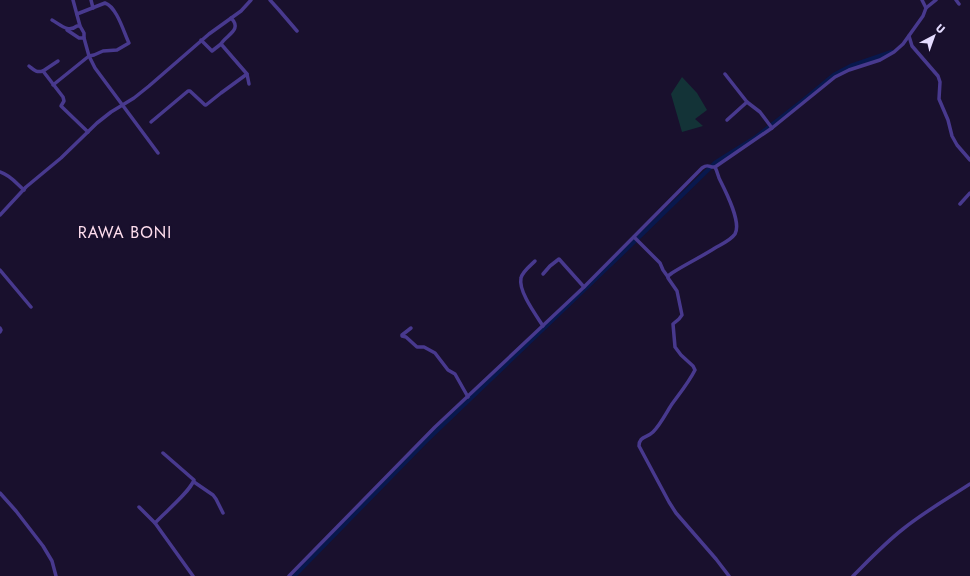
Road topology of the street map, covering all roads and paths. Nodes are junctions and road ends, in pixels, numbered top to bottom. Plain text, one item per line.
1 (73, 0) edge
2 (91, 0) edge
3 (251, 0) edge
4 (270, 0) edge
5 (922, 0) edge
6 (936, 0) edge
7 (956, 0) edge
8 (958, 4) dead end
9 (93, 8) junction
10 (926, 8) junction
11 (77, 14) junction
12 (232, 18) junction
13 (52, 20) dead end
14 (80, 26) junction
15 (67, 29) junction
16 (297, 31) dead end
17 (909, 36) junction
18 (84, 38) junction
19 (202, 40) junction
20 (221, 44) junction
21 (89, 56) junction
22 (58, 61) dead end
23 (29, 66) dead end
24 (43, 71) junction
25 (247, 74) junction
26 (725, 74) dead end
27 (249, 84) dead end
28 (54, 85) junction
29 (747, 102) junction
30 (121, 105) junction
31 (727, 120) dead end
32 (151, 122) dead end
33 (771, 127) junction
34 (88, 132) junction
35 (158, 153) dead end
36 (970, 160) edge
37 (712, 166) junction
38 (0, 172) edge
39 (24, 190) junction
40 (970, 193) edge
41 (960, 204) dead end
42 (0, 215) edge
43 (636, 239) junction
44 (535, 261) dead end
45 (0, 270) edge
46 (543, 274) dead end
47 (668, 277) junction
48 (584, 287) junction
49 (32, 308) dead end
50 (543, 326) junction
51 (0, 328) edge
52 (411, 328) dead end
53 (0, 332) edge
54 (468, 397) junction
55 (163, 453) dead end
56 (194, 482) junction
57 (970, 484) edge
58 (0, 493) edge
59 (140, 507) dead end
60 (223, 513) dead end
61 (155, 523) junction
62 (56, 575) edge
63 (50, 576) edge
64 (194, 576) edge
65 (289, 576) edge
66 (729, 576) edge
67 (853, 576) edge

1 - 11 street
2 - 9 street
3 - 12 street
4 - 16 street
5 - 10 street
6 - 10 street
7 - 8 street
9 - 11 street
9 - 21 street
10 - 17 street
11 - 14 street
12 - 19 street
12 - 20 street
13 - 15 street
14 - 15 street
14 - 18 street
15 - 18 street
17 - 33 street
17 - 36 street
18 - 21 street
19 - 20 street
19 - 30 street
20 - 25 street
21 - 28 street
21 - 30 street
22 - 24 street
23 - 24 street
24 - 28 street
25 - 27 street
25 - 32 street
26 - 29 street
28 - 34 street
29 - 31 street
29 - 33 street
30 - 34 street
30 - 35 street
33 - 37 street
34 - 39 street
37 - 43 street
37 - 47 street
38 - 39 street
39 - 42 street
40 - 41 street
43 - 47 street
43 - 48 street
44 - 50 street
45 - 49 street
46 - 48 street
47 - 66 street
48 - 50 street
50 - 54 street
51 - 53 street
52 - 54 street
54 - 65 street
55 - 56 street
56 - 60 street
56 - 61 street
57 - 67 street
58 - 62 street
59 - 61 street
61 - 64 street
62 - 63 street

